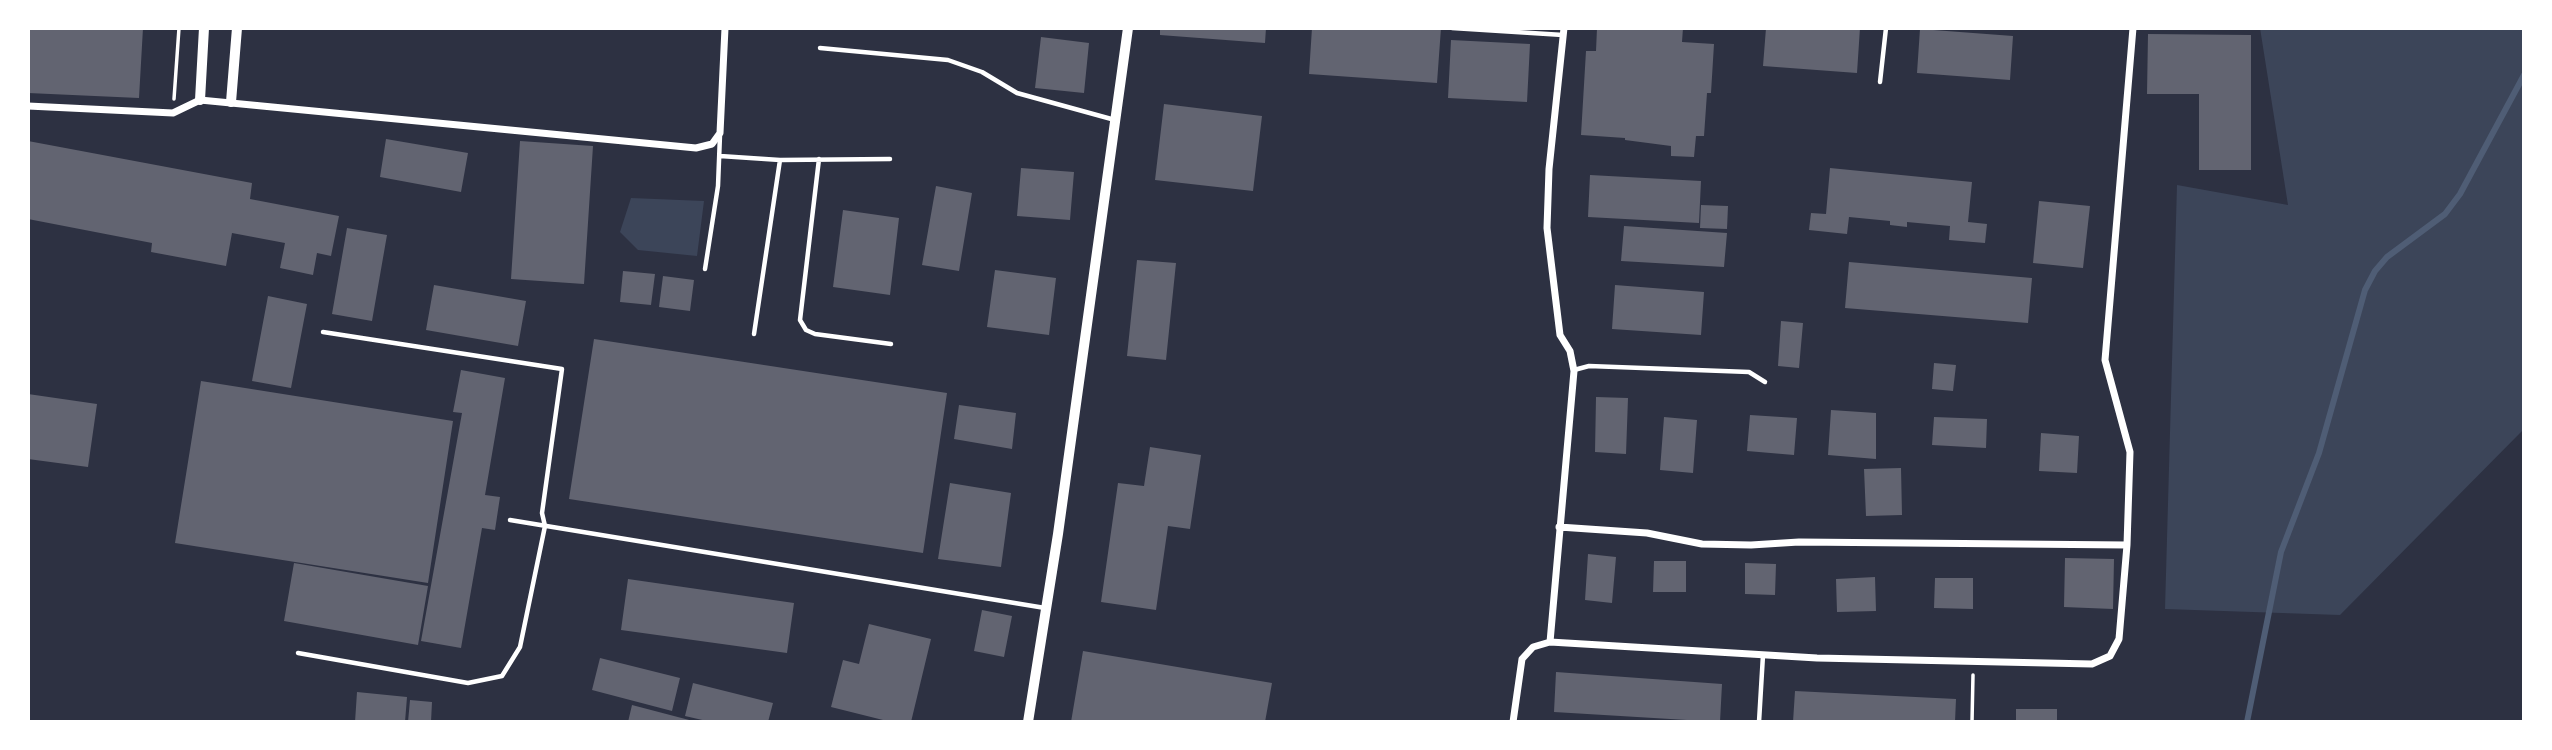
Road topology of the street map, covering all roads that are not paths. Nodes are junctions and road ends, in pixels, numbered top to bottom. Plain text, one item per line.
1 (204, 28) edge
2 (237, 28) edge
3 (726, 28) edge
4 (1128, 28) edge
5 (1452, 28) edge
6 (1886, 28) edge
7 (2133, 28) edge
8 (1564, 31) edge
9 (820, 48) dead end
10 (1880, 82) dead end
11 (200, 100) junction
12 (231, 103) junction
13 (28, 106) edge
14 (1116, 121) junction
15 (720, 133) junction
16 (720, 156) junction
17 (819, 159) junction
18 (890, 159) dead end
19 (780, 160) junction
20 (705, 269) dead end
21 (323, 332) dead end
22 (754, 334) dead end
23 (891, 344) dead end
24 (1573, 371) junction
25 (1765, 382) dead end
26 (510, 520) dead end
27 (545, 526) junction
28 (1559, 527) junction
29 (2127, 545) junction
30 (1046, 608) junction
31 (1550, 642) junction
32 (298, 653) dead end
33 (1763, 655) junction
34 (1028, 722) edge
35 (1513, 722) edge
36 (1759, 722) edge

1 - 11 street
2 - 12 street
3 - 15 street
4 - 14 street
5 - 8 lane
6 - 10 lane
7 - 29 street
8 - 24 street
9 - 14 lane
11 - 12 street
11 - 13 street
12 - 15 street
14 - 30 street
15 - 16 lane
16 - 19 lane
16 - 20 lane
17 - 18 lane
17 - 19 lane
17 - 23 lane
19 - 22 lane
21 - 27 lane
24 - 25 lane
24 - 28 street
26 - 27 lane
27 - 30 lane
27 - 32 lane
28 - 29 street
28 - 31 street
29 - 33 street
30 - 34 street
31 - 33 street
31 - 35 street
33 - 36 lane

